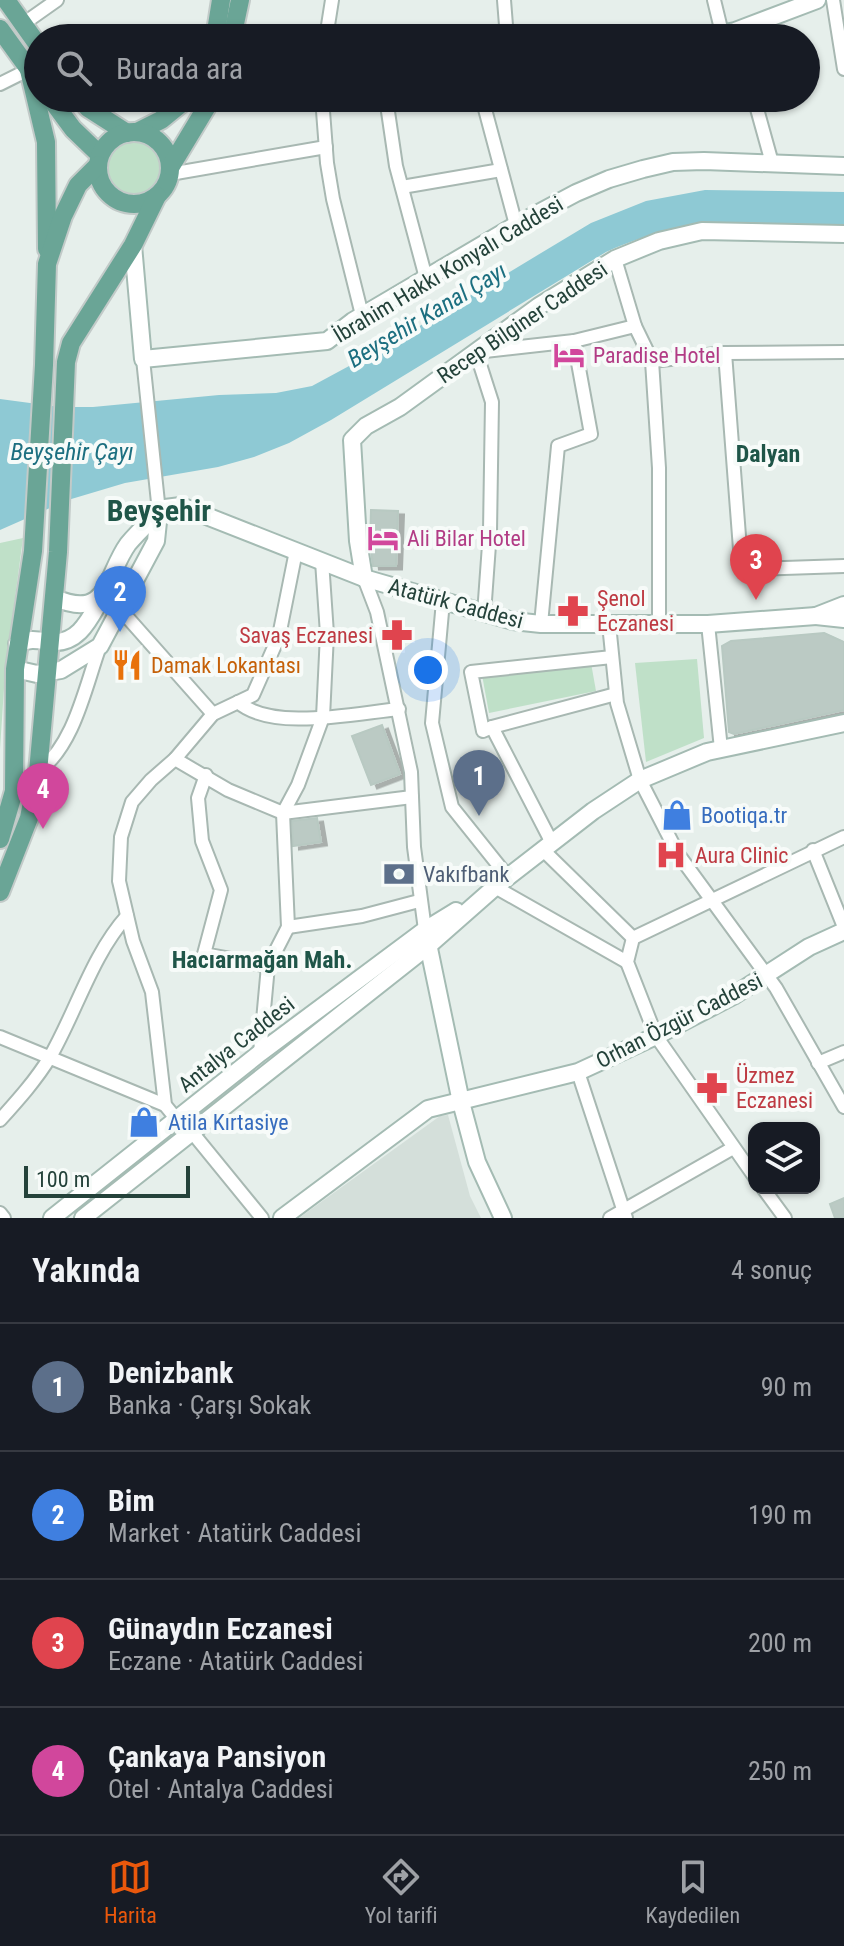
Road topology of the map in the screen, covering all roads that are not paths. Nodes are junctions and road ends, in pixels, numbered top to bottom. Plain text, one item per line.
1 (6, 0) edge
2 (57, 0) edge
3 (221, 0) edge
4 (240, 0) edge
5 (332, 0) edge
6 (504, 0) edge
7 (714, 0) edge
8 (833, 0) edge
9 (815, 1) edge
10 (23, 24) joint
11 (217, 24) edge
12 (235, 24) edge
13 (328, 24) edge
14 (506, 24) edge
15 (726, 24) edge
16 (756, 24) edge
17 (0, 29) edge
18 (24, 58) edge
19 (844, 69) edge
20 (24, 76) edge
21 (0, 84) edge
22 (41, 112) edge
23 (60, 112) edge
24 (95, 112) edge
25 (171, 112) edge
26 (204, 112) edge
27 (323, 112) edge
28 (388, 112) edge
29 (486, 112) edge
30 (758, 112) edge
31 (132, 132) junction
32 (326, 147) junction
33 (99, 160) junction
34 (772, 163) junction
35 (844, 166) edge
36 (170, 170) junction
37 (501, 170) junction
38 (402, 187) junction
39 (157, 196) junction
40 (516, 225) junction
41 (844, 234) edge
42 (133, 245) junction
43 (615, 259) junction
44 (47, 264) junction
45 (426, 278) junction
46 (362, 315) junction
47 (635, 326) junction
48 (574, 341) junction
49 (476, 352) junction
50 (844, 352) edge
51 (725, 353) junction
52 (143, 359) junction
53 (652, 361) junction
54 (159, 512) junction
55 (296, 551) junction
56 (322, 561) junction
57 (844, 566) edge
58 (364, 578) junction
59 (103, 596) junction
60 (55, 598) junction
61 (443, 601) junction
62 (844, 605) edge
63 (120, 609) junction
64 (484, 614) junction
65 (816, 616) junction
66 (844, 619) edge
67 (541, 624) junction
68 (609, 624) junction
69 (659, 624) junction
70 (708, 624) junction
71 (51, 642) junction
72 (17, 644) junction
73 (100, 646) junction
74 (612, 657) junction
75 (15, 669) junction
76 (48, 673) junction
77 (616, 694) junction
78 (238, 702) junction
79 (399, 709) junction
80 (213, 714) junction
81 (323, 717) junction
82 (844, 723) edge
83 (492, 727) junction
84 (721, 749) junction
85 (175, 759) junction
86 (38, 772) junction
87 (206, 775) junction
88 (640, 780) junction
89 (412, 797) junction
90 (283, 813) junction
91 (844, 837) edge
92 (0, 839) edge
93 (546, 845) junction
94 (813, 850) junction
95 (501, 882) junction
96 (0, 892) edge
97 (710, 900) junction
98 (419, 901) junction
99 (127, 916) junction
100 (288, 927) junction
101 (844, 929) edge
102 (427, 938) junction
103 (633, 938) junction
104 (627, 962) junction
105 (268, 966) junction
106 (767, 975) junction
107 (656, 1036) junction
108 (0, 1037) edge
109 (844, 1052) edge
110 (260, 1053) junction
111 (49, 1057) junction
112 (818, 1063) junction
113 (578, 1072) junction
114 (461, 1102) junction
115 (165, 1105) junction
116 (844, 1107) edge
117 (0, 1120) edge
118 (178, 1121) junction
119 (191, 1131) junction
120 (733, 1148) junction
121 (748, 1168) edge
122 (767, 1194) edge
123 (0, 1213) edge
124 (624, 1214) edge
125 (4, 1218) edge
126 (52, 1218) edge
127 (83, 1218) edge
128 (262, 1218) edge
129 (282, 1218) edge
130 (503, 1218) edge
131 (610, 1218) edge
132 (785, 1218) edge

1 - 10 main road
2 - 10 street
3 - 11 main road
4 - 12 main road
5 - 13 street
6 - 14 street
7 - 15 street
8 - 19 street
9 - 16 main road
17 - 18 main road
20 - 21 street
22 - 44 main road
23 - 33 main road
24 - 31 main road
25 - 31 main road
26 - 36 main road
27 - 32 street
28 - 38 street
29 - 37 street
30 - 34 street
31 - 33 main road
31 - 36 main road
32 - 36 street
32 - 46 street
33 - 39 main road
33 - 44 main road
34 - 35 main road, İbrahim Hakkı Konyalı Caddesi
34 - 40 main road, İbrahim Hakkı Konyalı Caddesi
36 - 39 main road
37 - 38 street
37 - 40 street
38 - 45 street
39 - 42 main road
40 - 45 main road, İbrahim Hakkı Konyalı Caddesi
41 - 43 main road, Recep Bilginer Caddesi
42 - 52 main road
42 - 60 main road
43 - 47 street
43 - 49 main road, Recep Bilginer Caddesi
44 - 72 main road
45 - 46 main road, İbrahim Hakkı Konyalı Caddesi
46 - 52 main road, İbrahim Hakkı Konyalı Caddesi
47 - 48 street
47 - 53 street
48 - 49 street
48 - 67 street
49 - 58 main road, Recep Bilginer Caddesi
49 - 64 street
50 - 51 street
51 - 53 street
51 - 57 street
52 - 54 street
53 - 69 street
54 - 55 main road, Atatürk Caddesi
54 - 59 main road
54 - 63 main road
55 - 56 main road, Atatürk Caddesi
55 - 78 street
56 - 58 main road, Atatürk Caddesi
56 - 81 street
58 - 61 main road, Atatürk Caddesi
58 - 79 street
59 - 60 main road
59 - 71 main road
60 - 71 main road
61 - 64 main road, Atatürk Caddesi
61 - 95 street
62 - 65 main road
63 - 73 main road
63 - 80 street
64 - 67 main road, Atatürk Caddesi
65 - 66 main road
65 - 70 main road, Atatürk Caddesi
67 - 68 main road, Atatürk Caddesi
68 - 69 main road, Atatürk Caddesi
68 - 74 street
69 - 70 main road, Atatürk Caddesi
70 - 84 street
71 - 72 main road
71 - 76 main road
72 - 75 main road
73 - 76 main road
73 - 86 street
74 - 77 street
74 - 83 street
75 - 76 main road
75 - 92 main road
76 - 86 main road
77 - 83 street
77 - 88 street
78 - 80 street
78 - 81 street
79 - 81 street
79 - 89 street
80 - 85 street
81 - 90 street
82 - 84 main road, Antalya Caddesi
83 - 93 street
84 - 88 main road, Antalya Caddesi
85 - 87 street
85 - 99 street
86 - 96 main road
87 - 90 street
87 - 105 street
88 - 93 main road, Antalya Caddesi
88 - 97 street
89 - 90 street
89 - 98 street
90 - 100 street
91 - 94 street
93 - 95 main road, Antalya Caddesi
93 - 103 street
94 - 97 street
94 - 101 street
95 - 102 main road, Antalya Caddesi
95 - 104 street
97 - 103 street
97 - 106 street
98 - 100 street
98 - 102 street
99 - 111 street
99 - 115 street
100 - 105 street
101 - 106 main road, Orhan Özgür Caddesi
102 - 110 main road, Antalya Caddesi
102 - 114 main road
102 - 119 main road, Antalya Caddesi
103 - 104 street
104 - 107 street
105 - 110 street
106 - 107 main road, Orhan Özgür Caddesi
106 - 112 street
107 - 113 main road, Orhan Özgür Caddesi
107 - 120 street
108 - 111 street
109 - 112 street
110 - 118 main road, Antalya Caddesi
111 - 115 street
111 - 117 street
112 - 116 street
113 - 114 main road, Orhan Özgür Caddesi
113 - 124 street
114 - 129 main road, Orhan Özgür Caddesi
114 - 130 main road
115 - 118 street
118 - 119 street
118 - 126 main road, Antalya Caddesi
119 - 127 main road, Antalya Caddesi
119 - 128 street
120 - 121 street
120 - 124 street
122 - 132 street
123 - 125 street
124 - 131 street

